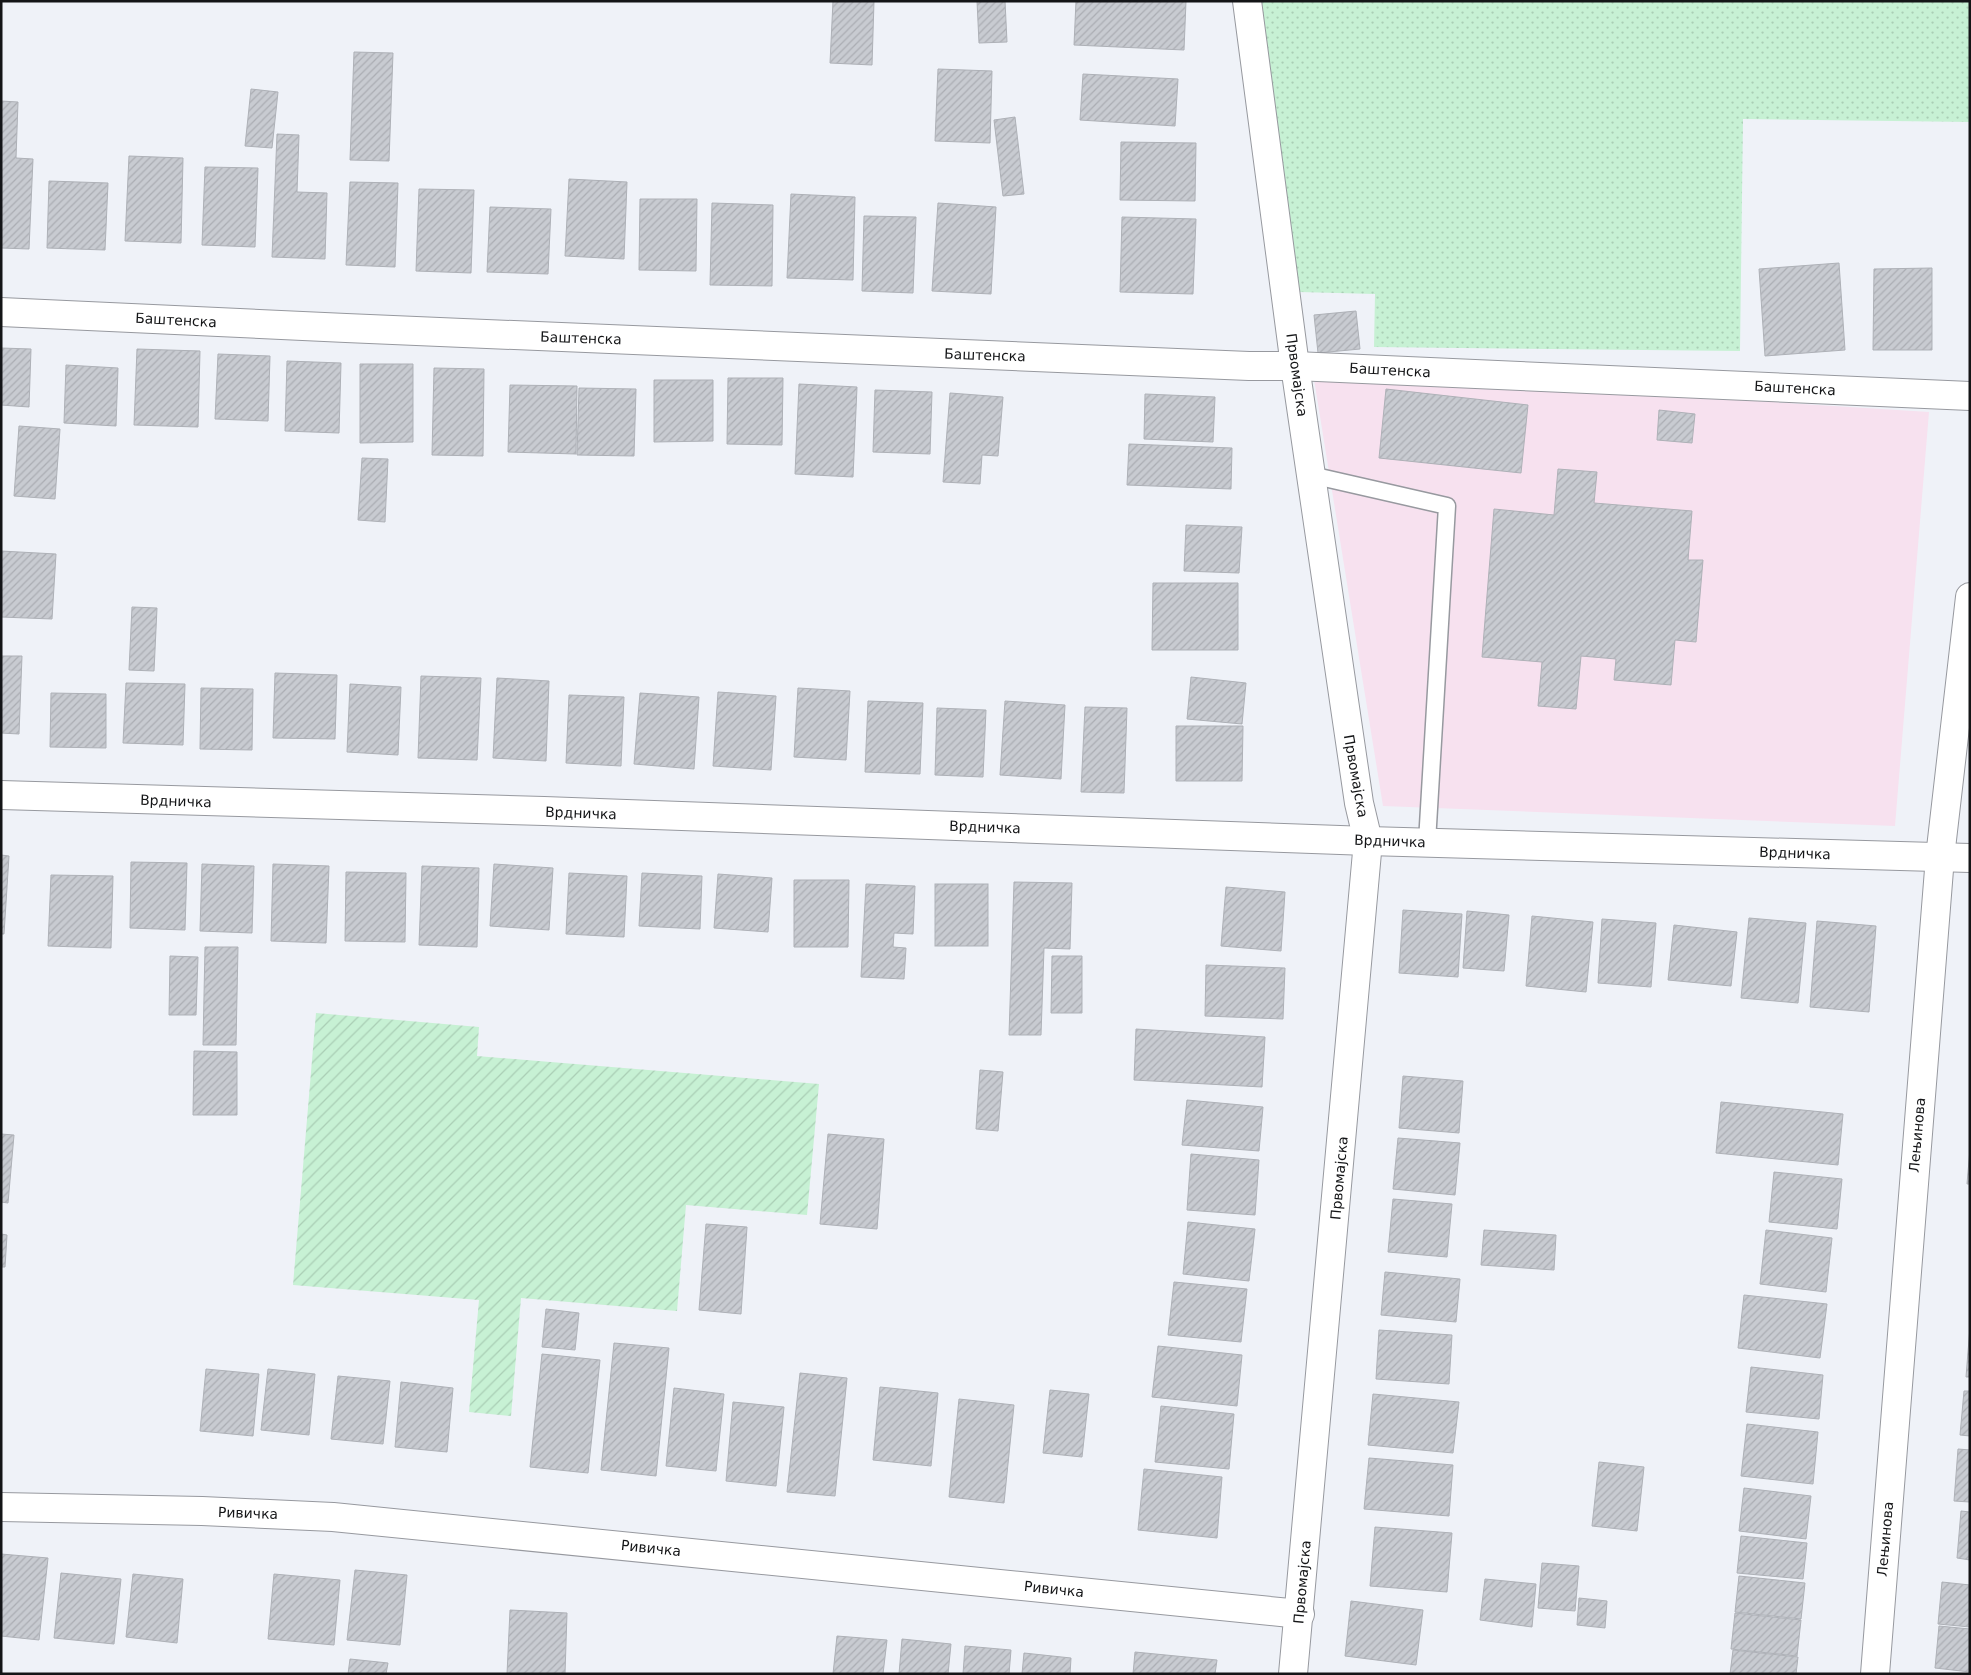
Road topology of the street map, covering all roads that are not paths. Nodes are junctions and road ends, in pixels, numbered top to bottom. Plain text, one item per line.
1 (1247, 1) edge
2 (1, 312) edge
3 (1295, 366) junction
4 (1970, 396) edge
5 (1311, 475) junction
6 (1970, 597) edge
7 (1, 796) edge
8 (1368, 840) junction
9 (1428, 842) junction
10 (1940, 858) junction
11 (1970, 858) edge
12 (1, 1507) edge
13 (1300, 1614) junction
14 (1293, 1674) edge
15 (1875, 1674) edge

1 - 3 street, Првомајска
2 - 3 street, Баштенска
3 - 4 street, Баштенска
3 - 5 street, Првомајска
5 - 8 street, Првомајска
5 - 9 lane
6 - 10 street, Лењинова
7 - 8 street, Врдничка
8 - 9 street, Врдничка
8 - 13 street, Првомајска
9 - 10 street, Врдничка
10 - 11 street, Врдничка
10 - 15 street, Лењинова
12 - 13 street, Ривичка
13 - 14 street, Првомајска

